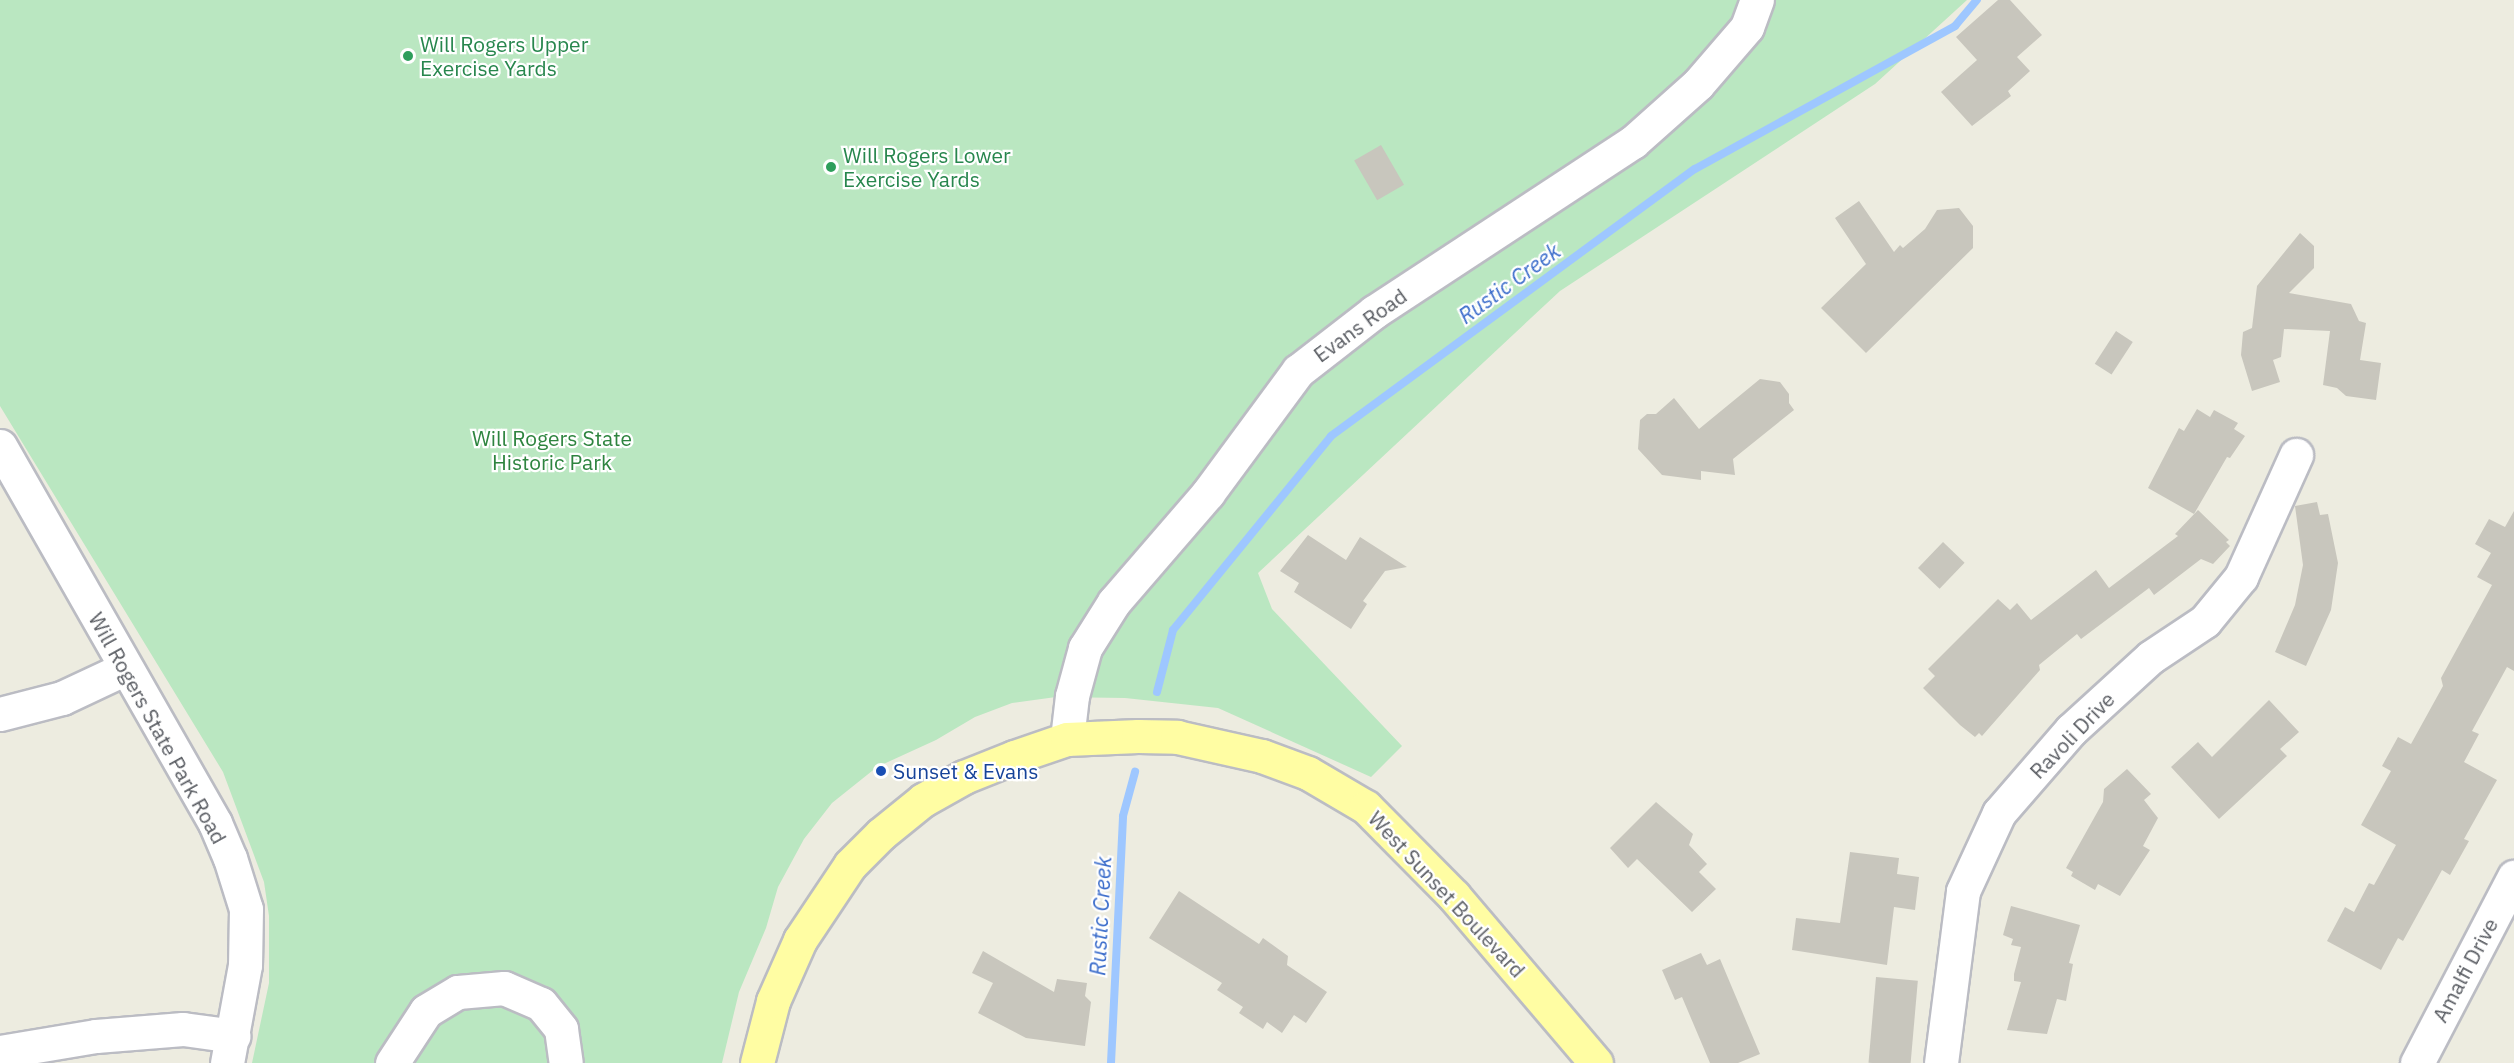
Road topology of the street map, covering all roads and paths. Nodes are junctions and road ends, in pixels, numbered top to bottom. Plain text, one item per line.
1 (1757, 0) edge
2 (0, 446) edge
3 (2296, 455) dead end
4 (124, 669) junction
5 (0, 714) edge
6 (1067, 739) junction
7 (2514, 877) edge
8 (230, 1050) edge
9 (14, 1055) edge
10 (392, 1063) edge
11 (566, 1063) edge
12 (757, 1063) edge
13 (1596, 1063) edge
14 (1941, 1063) edge
15 (2417, 1063) edge

1 - 6 street, Evans Road
2 - 4 street, Will Rogers State Park Road
3 - 14 street, Ravoli Drive
4 - 5 street
4 - 8 street, Will Rogers State Park Road
6 - 12 main road, West Sunset Boulevard
6 - 13 main road, West Sunset Boulevard
7 - 15 street, Amalfi Drive
8 - 9 street
10 - 11 street

